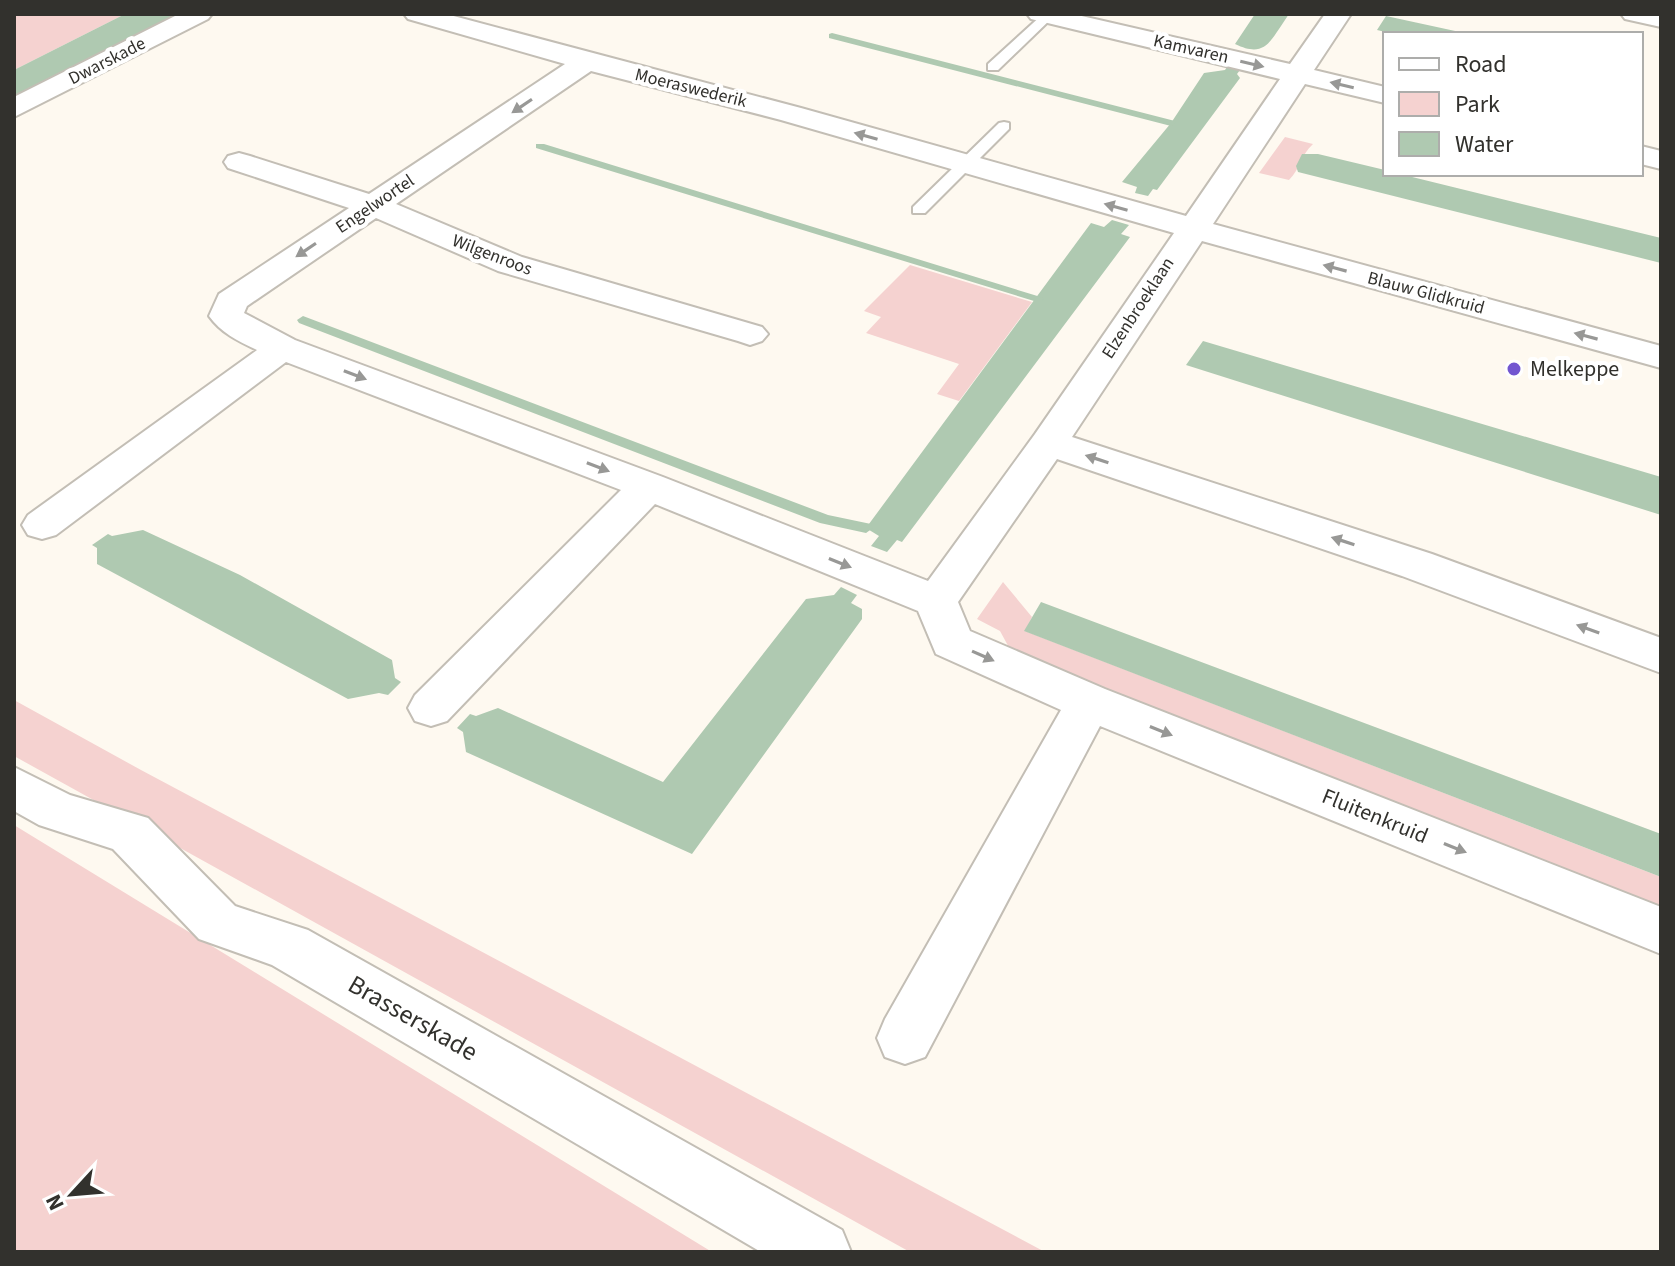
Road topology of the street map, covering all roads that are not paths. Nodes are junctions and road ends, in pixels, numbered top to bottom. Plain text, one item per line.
1 (199, 14) edge
2 (417, 14) edge
3 (1338, 14) edge
4 (1634, 14) edge
5 (1044, 15) edge
6 (1088, 19) edge
7 (1661, 19) edge
8 (587, 62) junction
9 (993, 67) dead end
10 (1299, 75) junction
11 (1383, 95) edge
12 (14, 108) edge
13 (1004, 126) dead end
14 (239, 162) dead end
15 (965, 164) junction
16 (372, 205) junction
17 (919, 210) dead end
18 (1191, 228) junction
19 (750, 334) dead end
20 (282, 348) junction
21 (1661, 357) edge
22 (1049, 443) junction
23 (649, 486) junction
24 (42, 525) dead end
25 (936, 601) junction
26 (1661, 656) edge
27 (1089, 702) junction
28 (431, 708) dead end
29 (14, 787) edge
30 (1661, 931) edge
31 (905, 1038) dead end
32 (820, 1252) edge

1 - 12 street, Dwarskade
2 - 8 street, Moeraswederik
3 - 10 street, Elzenbroeklaan
4 - 7 street
5 - 6 street, Kamvaren
5 - 9 lane, Kamvaren
6 -> 10 street, Kamvaren
15 -> 8 street, Moeraswederik
8 -> 16 street, Engelwortel
11 -> 10 street, Kamvaren
10 - 18 street, Elzenbroeklaan
13 - 15 lane
14 - 16 street, Wilgenroos
15 - 17 lane
18 -> 15 street, Moeraswederik
16 - 19 street, Wilgenroos
16 -> 20 street, Engelwortel
21 -> 18 street, Blauw Glidkruid
18 - 22 street, Elzenbroeklaan
20 -> 23 street, Engelwortel
20 - 24 street
22 - 25 street, Elzenbroeklaan
26 -> 22 street
23 -> 25 street, Engelwortel
23 - 28 street
25 -> 27 street, Fluitenkruid
27 -> 30 street, Fluitenkruid
27 - 31 street
29 - 32 street, Brasserskade

